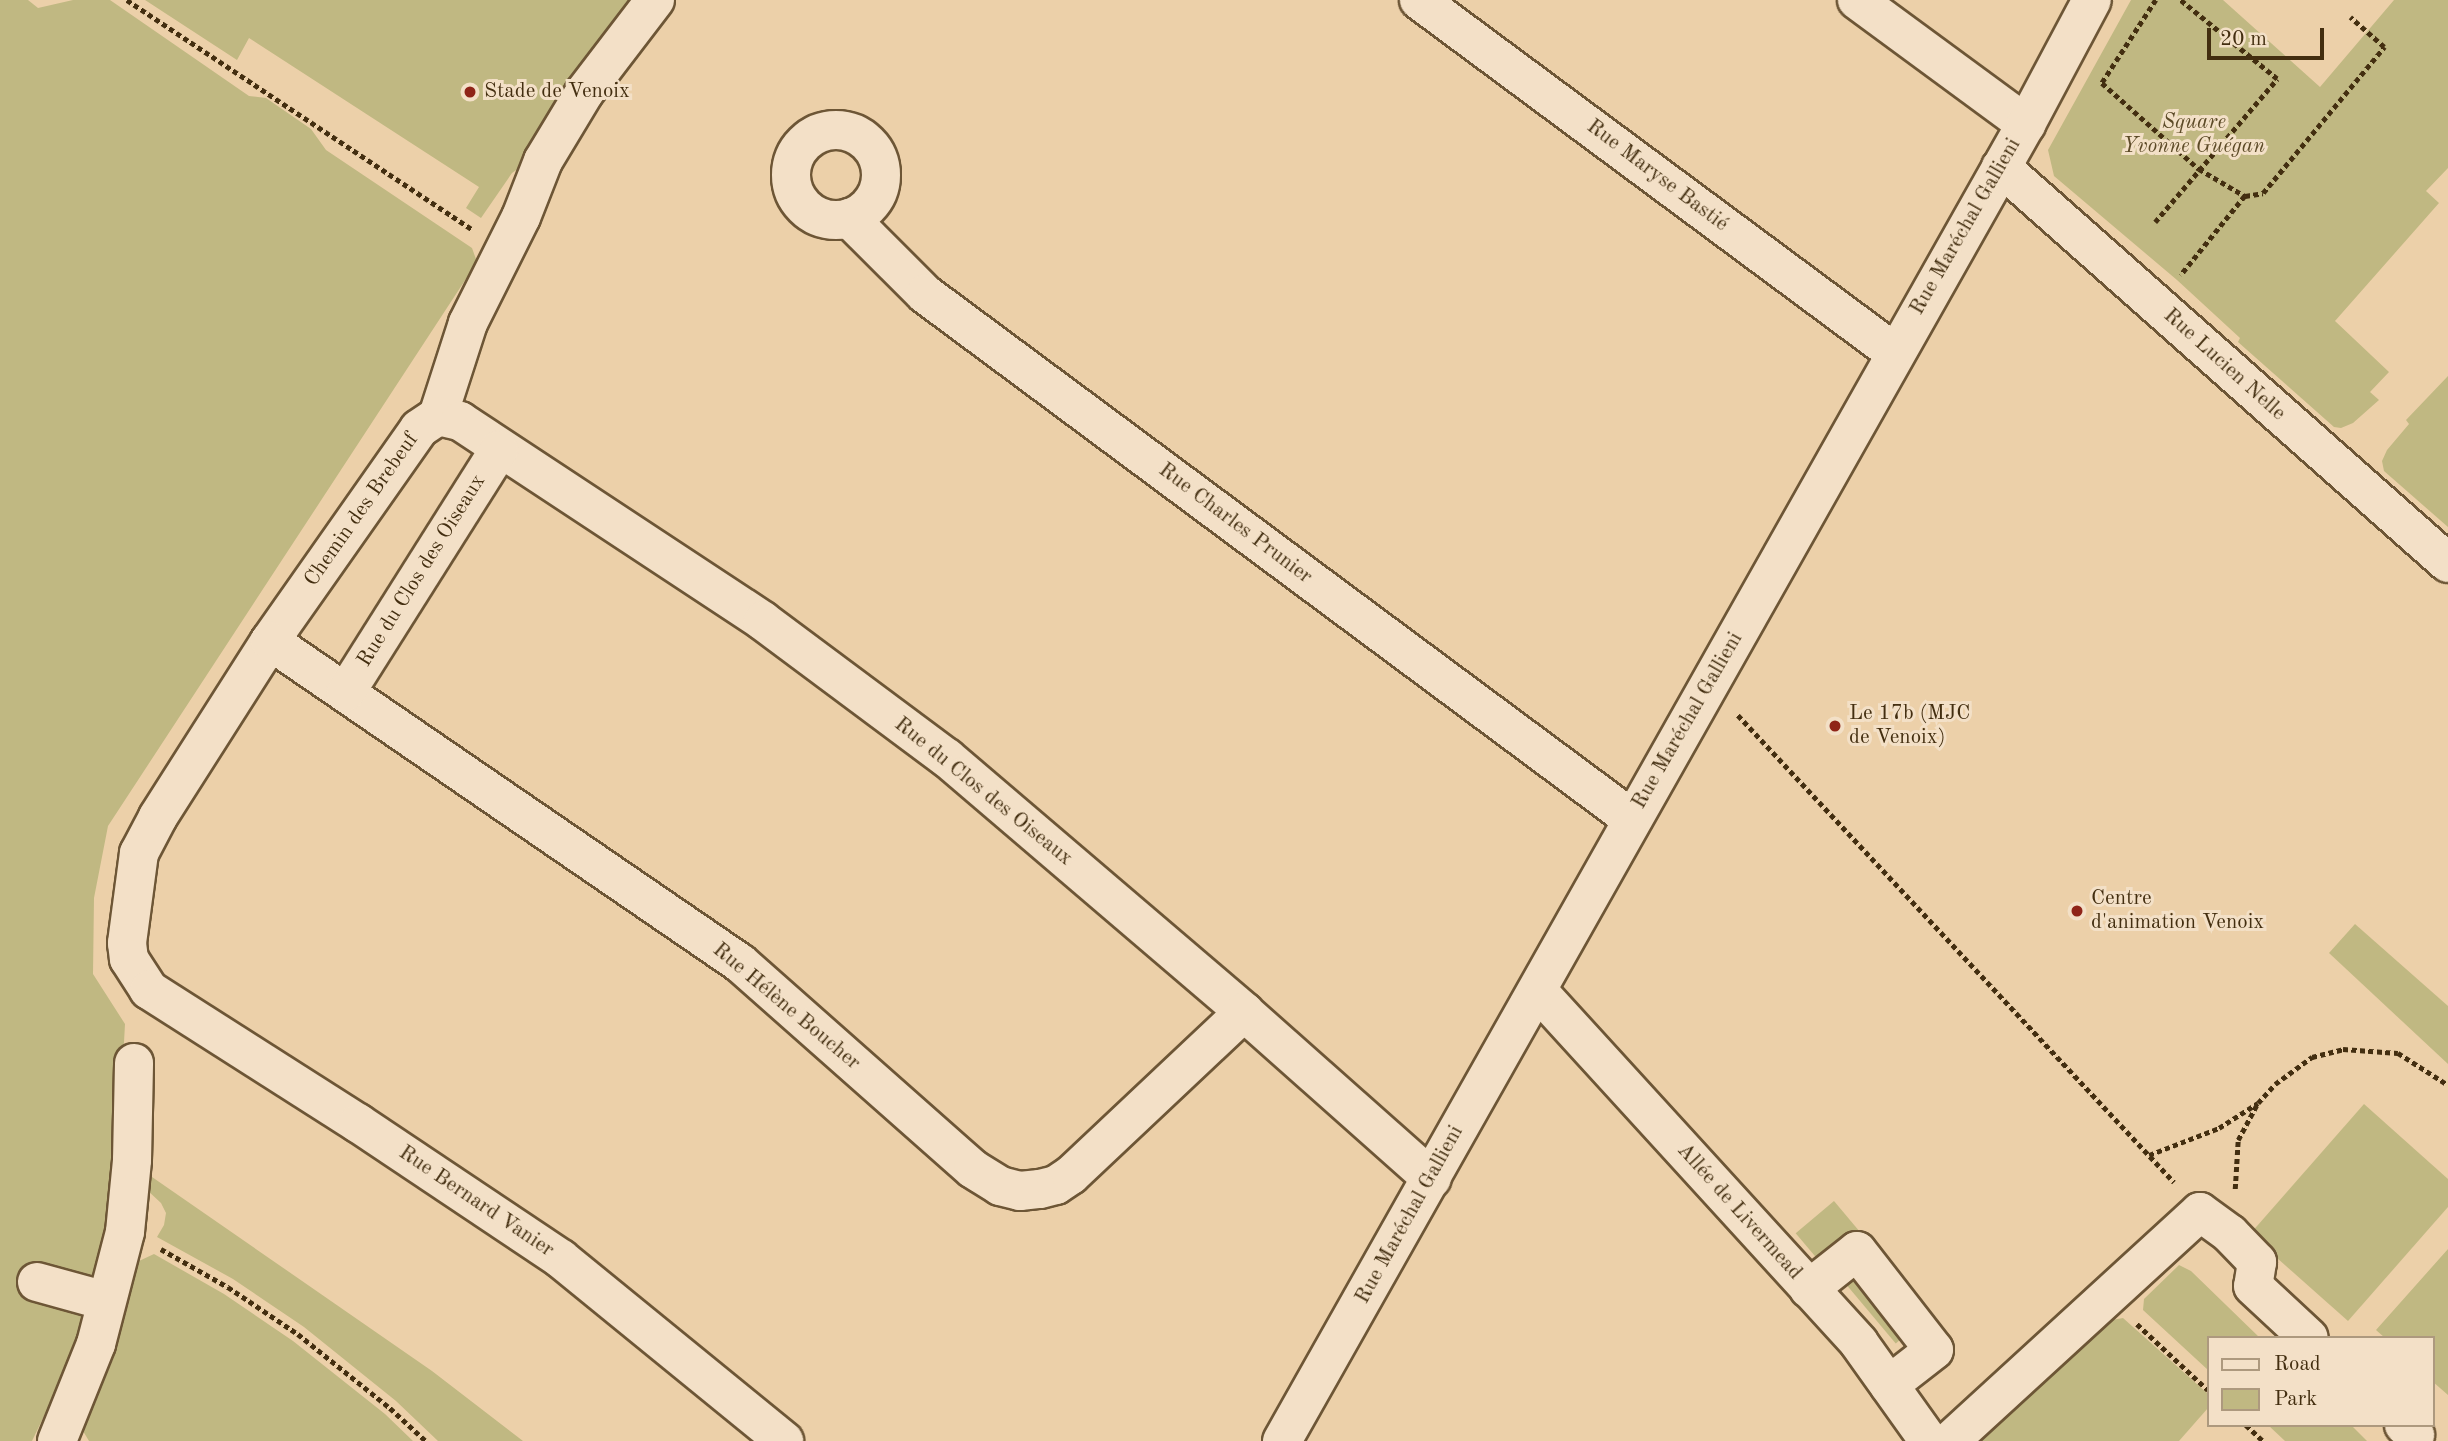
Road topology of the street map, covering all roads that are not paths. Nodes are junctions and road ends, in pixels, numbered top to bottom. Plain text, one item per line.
1 (655, 0) edge
2 (1419, 0) edge
3 (1857, 0) edge
4 (2092, 0) edge
5 (2026, 124) junction
6 (2001, 167) junction
7 (849, 218) dead end
8 (1895, 353) junction
9 (438, 416) junction
10 (499, 450) junction
11 (2448, 563) edge
12 (270, 640) junction
13 (346, 692) junction
14 (1632, 819) junction
15 (149, 990) joint
16 (1538, 991) junction
17 (1244, 1012) junction
18 (134, 1063) dead end
19 (1432, 1179) junction
20 (37, 1282) dead end
21 (1809, 1289) junction
22 (106, 1301) junction
23 (2307, 1336) edge
24 (1889, 1385) junction
25 (57, 1441) edge
26 (784, 1441) edge
27 (1282, 1441) edge
28 (1929, 1441) edge
29 (1950, 1441) edge

1 - 9 street, Chemin des Brebeuf
2 - 8 street, Rue Maryse Bastié
3 - 5 street
4 - 5 street, Rue Maréchal Gallieni
5 - 6 street, Rue Maréchal Gallieni
6 - 8 street, Rue Maréchal Gallieni
6 - 11 street, Rue Lucien Nelle
7 - 14 street, Rue Charles Prunier
8 - 14 street, Rue Maréchal Gallieni
9 - 10 street, Rue du Clos des Oiseaux
9 - 12 street, Chemin des Brebeuf
10 - 13 street, Rue du Clos des Oiseaux
10 - 17 street, Rue du Clos des Oiseaux
12 - 13 street, Rue Hélène Boucher
12 - 15 street, Chemin des Brebeuf
13 - 17 street, Rue Hélène Boucher
14 - 16 street, Rue Maréchal Gallieni
15 - 26 street, Rue Bernard Vanier
16 - 19 street, Rue Maréchal Gallieni
16 - 21 street, Allée de Livermead
17 - 19 street, Rue du Clos des Oiseaux
18 - 22 street
19 - 27 street, Rue Maréchal Gallieni
20 - 22 street
21 - 24 street, Allée de Livermead
21 - 24 street
22 - 25 street
23 - 29 street
24 - 28 street, Allée de Livermead

